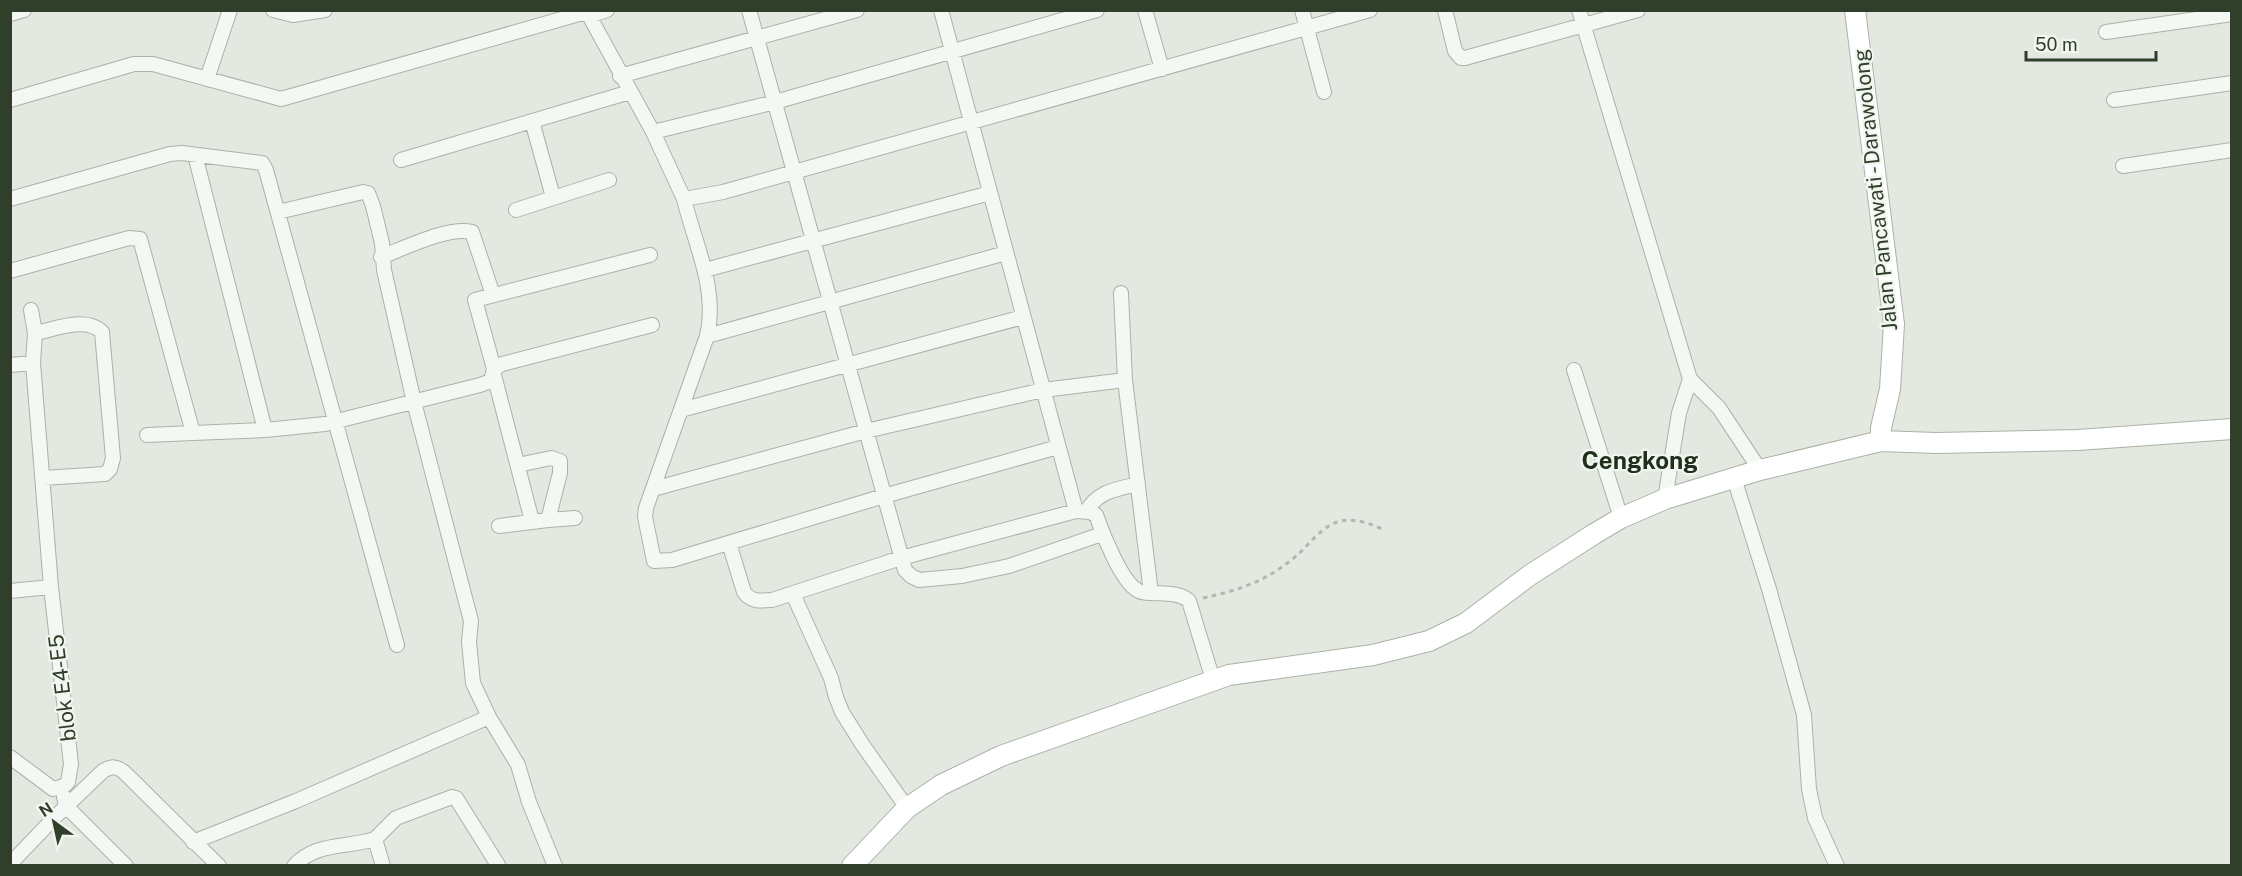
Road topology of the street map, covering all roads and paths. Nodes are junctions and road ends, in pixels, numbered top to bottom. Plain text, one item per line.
1 (24, 10) edge
2 (230, 10) edge
3 (273, 10) edge
4 (607, 10) edge
5 (749, 10) edge
6 (857, 10) edge
7 (941, 10) edge
8 (1097, 10) edge
9 (1145, 10) edge
10 (1302, 10) edge
11 (1370, 10) edge
12 (1445, 10) edge
13 (1638, 10) edge
14 (1855, 10) edge
15 (325, 11) edge
16 (587, 13) edge
17 (10, 14) edge
18 (2232, 14) edge
19 (1581, 17) edge
20 (1307, 29) junction
21 (2106, 32) dead end
22 (757, 38) junction
23 (952, 52) junction
24 (1162, 69) junction
25 (620, 76) junction
26 (207, 80) junction
27 (2232, 83) edge
28 (630, 92) junction
29 (1324, 92) dead end
30 (10, 100) edge
31 (2114, 100) dead end
32 (775, 102) junction
33 (532, 121) junction
34 (971, 123) junction
35 (653, 132) junction
36 (2232, 150) edge
37 (195, 155) junction
38 (401, 160) dead end
39 (2123, 166) dead end
40 (794, 172) junction
41 (609, 180) dead end
42 (990, 193) junction
43 (554, 197) junction
44 (10, 199) edge
45 (684, 199) junction
46 (516, 210) dead end
47 (278, 212) junction
48 (813, 241) junction
49 (1006, 254) junction
50 (650, 255) dead end
51 (381, 256) junction
52 (705, 270) junction
53 (10, 271) edge
54 (1120, 293) dead end
55 (493, 295) junction
56 (831, 303) junction
57 (31, 310) dead end
58 (1023, 317) junction
59 (652, 325) dead end
60 (35, 333) junction
61 (707, 336) junction
62 (33, 363) junction
63 (10, 365) edge
64 (848, 365) junction
65 (1574, 370) dead end
66 (494, 372) junction
67 (1690, 379) junction
68 (1125, 380) junction
69 (1043, 390) junction
70 (414, 402) junction
71 (681, 410) junction
72 (337, 421) junction
73 (2232, 429) edge
74 (265, 430) junction
75 (866, 431) junction
76 (193, 433) junction
77 (147, 435) dead end
78 (1881, 441) junction
79 (1058, 447) junction
80 (518, 465) junction
81 (1760, 470) junction
82 (43, 478) junction
83 (1734, 478) junction
84 (1138, 484) junction
85 (653, 489) junction
86 (884, 496) junction
87 (1665, 499) junction
88 (1081, 511) junction
89 (575, 518) dead end
90 (1621, 518) junction
91 (548, 520) junction
92 (532, 521) junction
93 (499, 526) dead end
94 (1382, 529) dead end
95 (1102, 534) junction
96 (729, 543) junction
97 (901, 558) junction
98 (51, 587) junction
99 (10, 591) edge
100 (1151, 593) junction
101 (793, 594) junction
102 (1190, 601) junction
103 (397, 645) dead end
104 (1213, 680) junction
105 (489, 717) junction
106 (10, 757) edge
107 (64, 786) junction
108 (66, 806) junction
109 (907, 808) junction
110 (375, 839) junction
111 (193, 842) junction
112 (12, 863) edge
113 (498, 865) edge
114 (854, 865) edge
115 (126, 866) edge
116 (219, 866) edge
117 (294, 866) edge
118 (383, 866) edge
119 (555, 866) edge
120 (1837, 866) edge

1 - 17 street
2 - 26 street
3 - 15 street
4 - 16 street
5 - 22 street
6 - 22 street
7 - 23 street
8 - 23 street
9 - 24 street
10 - 20 street
11 - 20 street
12 - 19 street
13 - 19 street
14 - 78 street, Jalan Pancawati - Darawolong
16 - 25 street
16 - 26 street
18 - 21 street
19 - 67 street
20 - 24 street
20 - 29 street
22 - 25 street
22 - 32 street
23 - 32 street
23 - 34 street
24 - 34 street
25 - 28 street
26 - 30 street
27 - 31 street
28 - 33 street
28 - 35 street
32 - 35 street
32 - 40 street
33 - 38 street
33 - 43 street
34 - 40 street
34 - 42 street
35 - 45 street
36 - 39 street
37 - 44 street
37 - 47 street
37 - 74 street
40 - 45 street
40 - 48 street
41 - 43 street
42 - 48 street
42 - 49 street
43 - 46 street
45 - 52 street
47 - 51 street
47 - 72 street
48 - 52 street
48 - 56 street
49 - 56 street
49 - 58 street
50 - 55 street
51 - 55 street
51 - 70 street
52 - 61 street
53 - 76 street
54 - 68 street
55 - 66 street
56 - 61 street
56 - 64 street
57 - 60 street, blok E4-E5
58 - 64 street
58 - 69 street
59 - 66 street
60 - 62 street, blok E4-E5
60 - 82 street
61 - 71 street
62 - 63 street
62 - 82 street, blok E4-E5
64 - 71 street
64 - 75 street
65 - 90 street
66 - 70 street
66 - 80 street
67 - 81 street
67 - 87 street
68 - 69 street
68 - 84 street
69 - 75 street
69 - 79 street
70 - 72 street
70 - 105 street
71 - 85 street
72 - 74 street
72 - 103 street
73 - 78 street
74 - 76 street
75 - 85 street
75 - 86 street
76 - 77 street
78 - 81 street
79 - 86 street
79 - 88 street
80 - 91 street
80 - 92 street
81 - 83 street
82 - 98 street, blok E4-E5
83 - 87 street
83 - 120 street
84 - 88 street
84 - 100 street
85 - 96 street
86 - 96 street
86 - 97 street
87 - 90 street
88 - 95 street
88 - 97 street
89 - 91 street
90 - 104 street
91 - 92 street
92 - 93 street
94 - 102 path
95 - 97 street
95 - 100 street
96 - 101 street
97 - 101 street
98 - 99 street
98 - 107 street, blok E4-E5
100 - 102 street
101 - 109 street
102 - 104 street
104 - 109 street
105 - 111 street
105 - 119 street
106 - 107 street
107 - 108 street, blok E4-E5
108 - 111 street
108 - 112 street
108 - 115 street
109 - 114 street
110 - 113 street
110 - 117 street
110 - 118 street
111 - 116 street

